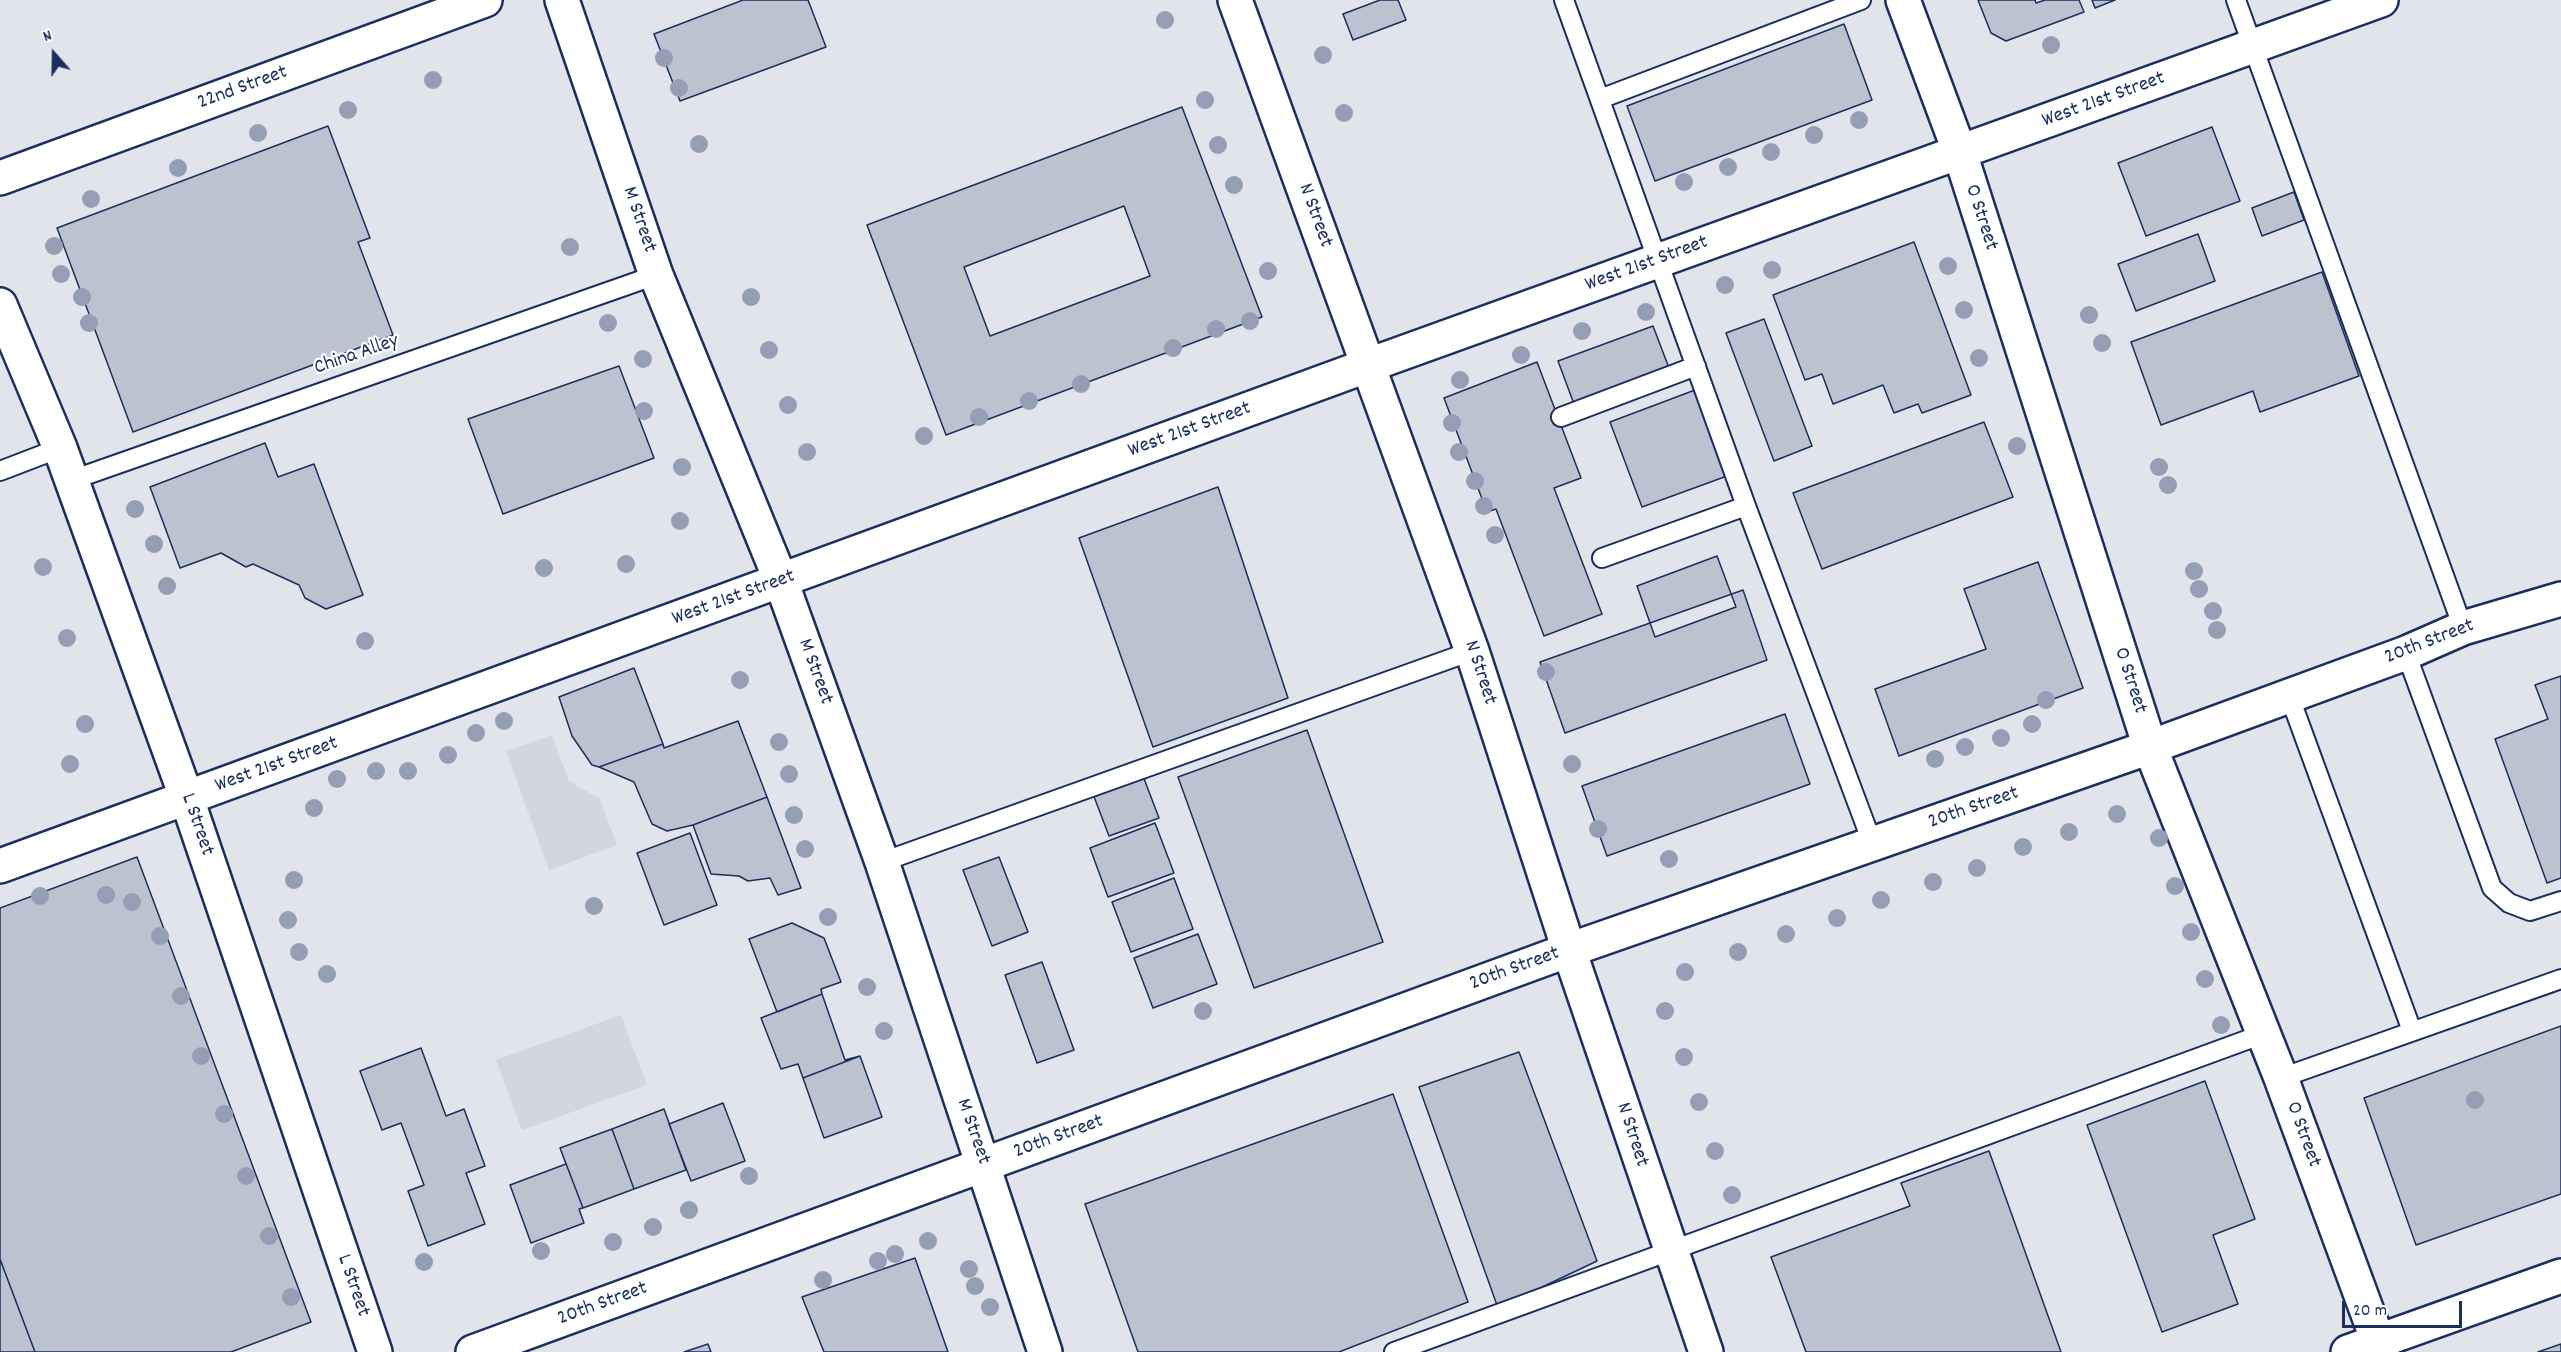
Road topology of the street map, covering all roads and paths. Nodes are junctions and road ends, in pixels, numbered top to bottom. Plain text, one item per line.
1 (485, 0) edge
2 (562, 0) edge
3 (1235, 0) edge
4 (1564, 0) edge
5 (1861, 0) edge
6 (1903, 0) edge
7 (2236, 0) edge
8 (2381, 0) edge
9 (2253, 48) junction
10 (1600, 99) junction
11 (1959, 153) junction
12 (0, 178) edge
13 (1658, 261) junction
14 (656, 275) junction
15 (0, 305) edge
16 (1369, 365) junction
17 (1696, 366) junction
18 (1562, 417) dead end
19 (60, 448) junction
20 (0, 471) edge
21 (72, 480) junction
22 (1746, 506) junction
23 (1602, 558) dead end
24 (781, 581) junction
25 (2561, 599) edge
26 (2463, 628) junction
27 (1472, 651) junction
28 (2406, 653) junction
29 (2289, 695) junction
30 (2150, 747) junction
31 (187, 799) junction
32 (1873, 845) junction
33 (882, 862) junction
34 (0, 866) edge
35 (2561, 901) edge
36 (1569, 950) junction
37 (2561, 979) edge
38 (2412, 1031) junction
39 (2263, 1034) junction
40 (2281, 1078) junction
41 (983, 1166) junction
42 (1669, 1249) junction
43 (2561, 1276) edge
44 (2380, 1347) edge
45 (375, 1352) edge
46 (473, 1352) edge
47 (1046, 1352) edge
48 (1394, 1352) edge
49 (1706, 1352) edge
50 (2348, 1352) edge

1 - 12 street, 22nd Street
2 - 14 street, M Street
3 - 16 street, N Street
4 - 10 lane
5 - 10 lane
6 - 11 street, O Street
7 - 9 lane
8 - 9 street, West 21st Street
9 - 11 street, West 21st Street
9 - 26 lane
10 - 13 lane
11 - 13 street, West 21st Street
11 - 30 street, O Street
13 - 16 street, West 21st Street
13 - 17 lane
14 - 21 lane, China Alley
14 - 24 street, M Street
15 - 19 street, L Street
16 - 24 street, West 21st Street
16 - 27 street, N Street
17 - 18 lane
17 - 22 lane
19 - 20 lane
19 - 21 street, L Street
21 - 31 street, L Street
22 - 23 lane
22 - 32 lane
24 - 31 street, West 21st Street
24 - 33 street, M Street
25 - 26 street, 20th Street
26 - 28 street, 20th Street
27 - 33 lane
27 - 36 street, N Street
28 - 29 street, 20th Street
28 - 35 lane
29 - 30 street, 20th Street
29 - 38 lane
30 - 32 street, 20th Street
30 - 39 street, O Street
31 - 34 street, West 21st Street
31 - 45 street, L Street
32 - 36 street, 20th Street
33 - 41 street, M Street
36 - 41 street, 20th Street
36 - 42 street, N Street
37 - 38 lane
38 - 40 lane
39 - 40 street, O Street
39 - 42 lane
40 - 44 street, O Street
41 - 46 street, 20th Street
41 - 47 street, M Street
42 - 48 lane
42 - 49 street, N Street
43 - 44 street
44 - 50 street

